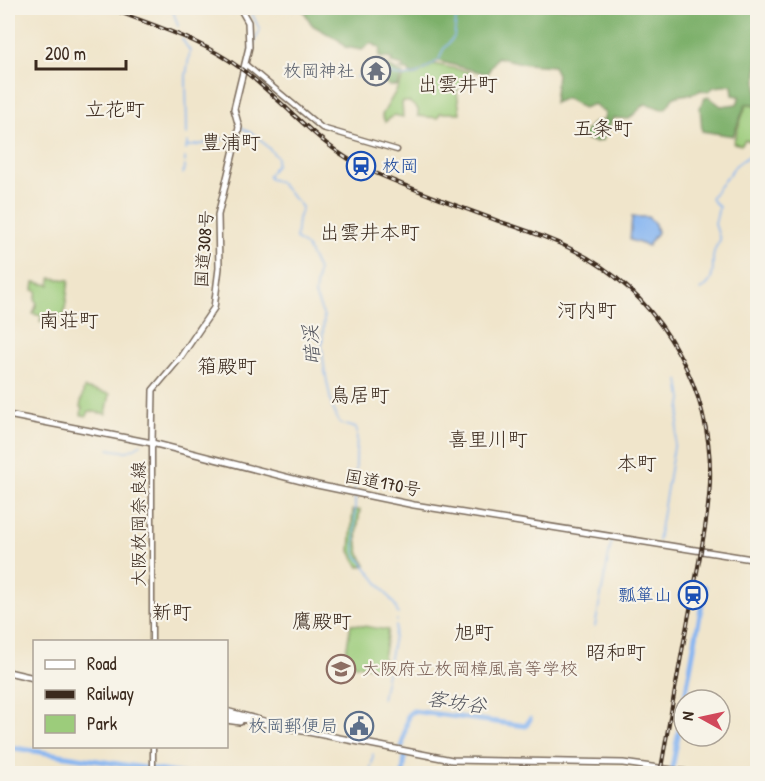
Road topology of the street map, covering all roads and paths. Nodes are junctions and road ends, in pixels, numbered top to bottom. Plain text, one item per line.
1 (240, 8) edge
2 (245, 64) junction
3 (397, 150) dead end
4 (8, 415) edge
5 (152, 443) junction
6 (758, 560) edge
7 (152, 640) edge
8 (8, 672) edge
9 (33, 678) edge
10 (228, 711) edge
11 (228, 718) edge
12 (271, 725) junction
13 (153, 748) edge
14 (153, 773) edge
15 (701, 774) edge

1 - 2 highway, 国道308号
2 - 3 main road
2 - 5 highway, 国道308号
4 - 5 highway, 国道170号
5 - 6 highway, 国道170号
5 - 7 main road, 大阪枚岡奈良線
8 - 9 highway
10 - 12 highway
11 - 12 highway
12 - 15 highway
13 - 14 main road

